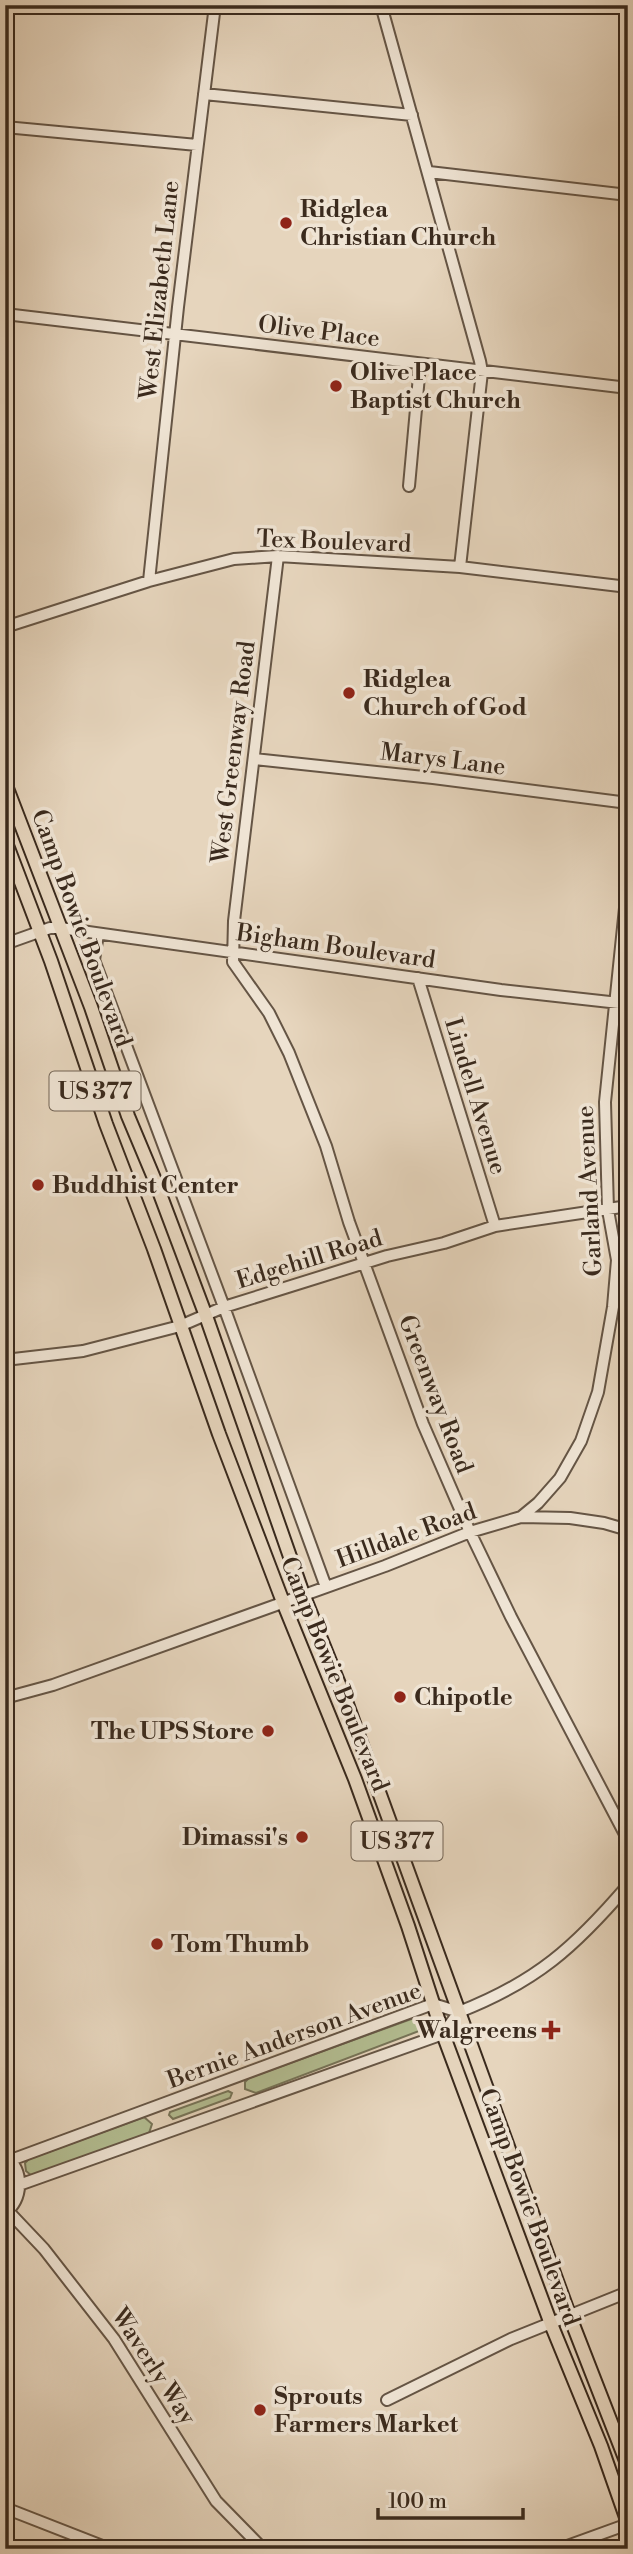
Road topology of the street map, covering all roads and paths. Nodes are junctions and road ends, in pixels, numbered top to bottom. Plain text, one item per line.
1 (215, 5) edge
2 (381, 5) edge
3 (204, 94) junction
4 (412, 116) junction
5 (5, 127) edge
6 (197, 145) junction
7 (429, 172) junction
8 (628, 195) edge
9 (5, 314) edge
10 (176, 334) junction
11 (420, 365) junction
12 (482, 372) junction
13 (628, 388) edge
14 (409, 486) dead end
15 (278, 556) junction
16 (460, 567) junction
17 (149, 581) junction
18 (628, 587) edge
19 (5, 627) edge
20 (254, 759) junction
21 (5, 783) edge
22 (628, 803) edge
23 (5, 840) edge
24 (628, 879) edge
25 (60, 928) junction
26 (40, 931) junction
27 (98, 934) junction
28 (5, 944) edge
29 (233, 953) junction
30 (418, 978) junction
31 (615, 1003) junction
32 (628, 1004) edge
33 (128, 1116) junction
34 (106, 1124) junction
35 (628, 1206) edge
36 (608, 1210) junction
37 (495, 1226) junction
38 (364, 1264) junction
39 (224, 1307) junction
40 (206, 1316) junction
41 (180, 1326) junction
42 (5, 1360) edge
43 (521, 1517) junction
44 (628, 1530) edge
45 (470, 1532) junction
46 (326, 1587) junction
47 (303, 1594) junction
48 (283, 1602) junction
49 (5, 1698) edge
50 (355, 1779) junction
51 (391, 1826) junction
52 (628, 1840) edge
53 (628, 1885) edge
54 (5, 1987) edge
55 (433, 2004) junction
56 (5, 2012) edge
57 (459, 2012) junction
58 (443, 2034) junction
59 (8, 2158) edge
60 (19, 2185) junction
61 (7, 2212) edge
62 (628, 2292) edge
63 (570, 2317) junction
64 (551, 2324) junction
65 (387, 2400) dead end
66 (628, 2466) edge
67 (5, 2508) edge
68 (628, 2523) edge
69 (106, 2548) edge
70 (264, 2548) edge
71 (559, 2549) edge

1 - 3 street, West Elizabeth Lane
2 - 4 street
3 - 4 street
3 - 6 street, West Elizabeth Lane
4 - 7 street
5 - 6 street
6 - 10 street, West Elizabeth Lane
7 - 8 street
7 - 12 street
9 - 10 street, Olive Place
10 - 11 street, Olive Place
10 - 17 street, West Elizabeth Lane
11 - 12 street, Olive Place
11 - 14 street
12 - 13 street, Olive Place
12 - 16 street
15 - 16 street, Tex Boulevard
15 - 17 street, Tex Boulevard
15 - 20 street, West Greenway Road
16 - 18 street, Tex Boulevard
17 - 19 street, Tex Boulevard
20 - 22 street, Marys Lane
20 - 29 street, West Greenway Road
21 - 25 main road, Camp Bowie Boulevard / US 377
23 - 26 main road, Camp Bowie Boulevard / US 377
24 - 31 street, Garland Avenue
25 - 26 street, Bigham Boulevard
25 - 27 street, Bigham Boulevard
25 - 33 main road, Camp Bowie Boulevard / US 377
26 - 28 street, Bigham Boulevard
26 - 34 main road, Camp Bowie Boulevard / US 377
27 - 29 street, Bigham Boulevard
27 - 39 street
29 - 30 street, Bigham Boulevard
29 - 38 street, Greenway Road
30 - 31 street, Bigham Boulevard
30 - 37 street, Lindell Avenue
31 - 32 street, Bigham Boulevard
31 - 36 street, Garland Avenue
33 - 34 main road
33 - 40 main road, Camp Bowie Boulevard / US 377
34 - 41 main road, Camp Bowie Boulevard / US 377
35 - 36 street, Edgehill Road
36 - 37 street, Edgehill Road
36 - 43 street, Garland Avenue
37 - 38 street, Edgehill Road
38 - 39 street, Edgehill Road
38 - 45 street, Greenway Road
39 - 40 street, Edgehill Road
39 - 46 street
40 - 41 street, Edgehill Road
40 - 47 main road, Camp Bowie Boulevard / US 377
41 - 42 street, Edgehill Road
41 - 48 main road, Camp Bowie Boulevard / US 377
43 - 44 street, Hilldale Road
43 - 45 street, Hilldale Road
45 - 46 street, Hilldale Road
45 - 52 street, Greenway Road
46 - 47 street, Hilldale Road
47 - 48 street, Hilldale Road
47 - 51 main road, Camp Bowie Boulevard / US 377
48 - 49 street, Hilldale Road
48 - 50 main road, Camp Bowie Boulevard / US 377
50 - 51 main road
50 - 55 main road, Camp Bowie Boulevard / US 377
51 - 57 main road, Camp Bowie Boulevard / US 377
53 - 57 street
54 - 56 street
55 - 57 street, Bernie Anderson Avenue
55 - 58 main road, Camp Bowie Boulevard / US 377
55 - 59 street, Bernie Anderson Avenue
57 - 58 street, Bernie Anderson Avenue
57 - 63 main road, Camp Bowie Boulevard / US 377
58 - 60 street, Bernie Anderson Avenue
58 - 64 main road, Camp Bowie Boulevard / US 377
59 - 60 street
60 - 61 street
61 - 70 street, Waverly Way
62 - 63 street
63 - 64 street
63 - 66 main road, Camp Bowie Boulevard / US 377
64 - 65 street
64 - 68 main road, Camp Bowie Boulevard / US 377
67 - 69 street
68 - 71 street

